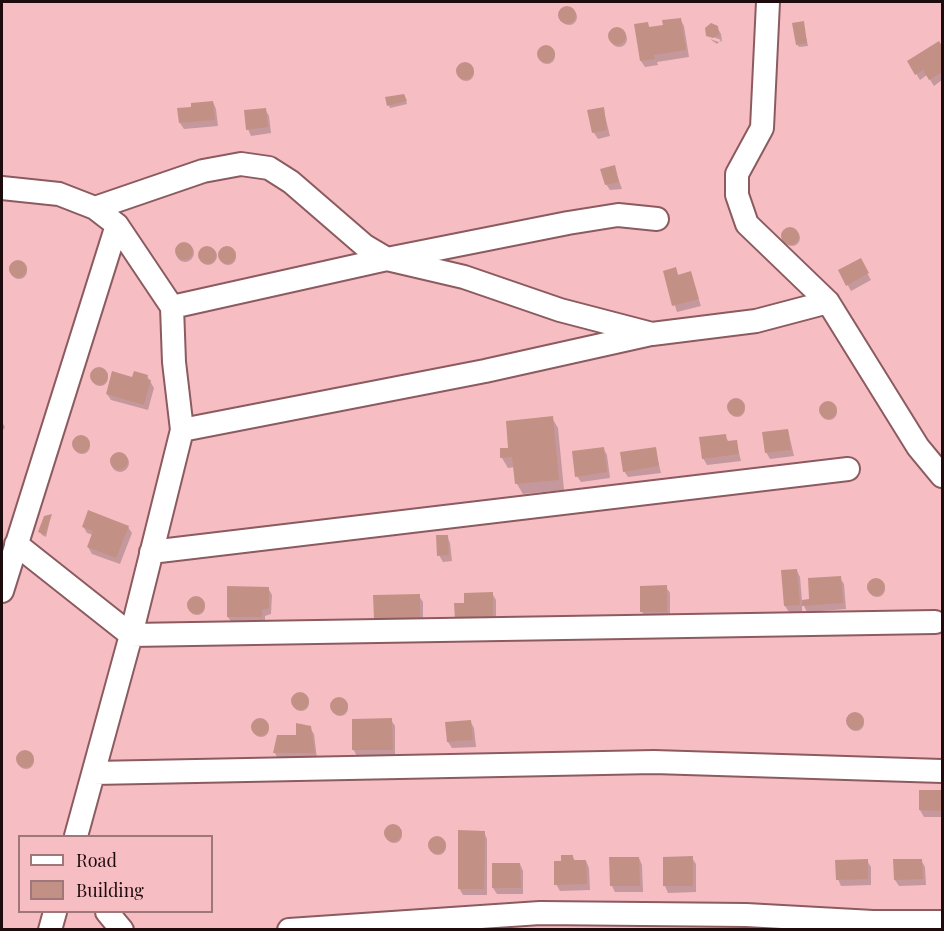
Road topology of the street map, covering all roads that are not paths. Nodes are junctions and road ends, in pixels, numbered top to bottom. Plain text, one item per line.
1 (768, 2) edge
2 (2, 188) edge
3 (95, 208) junction
4 (657, 219) dead end
5 (117, 225) junction
6 (387, 259) junction
7 (828, 302) junction
8 (172, 307) junction
9 (652, 334) junction
10 (182, 430) junction
11 (848, 469) dead end
12 (942, 476) edge
13 (16, 544) junction
14 (151, 552) junction
15 (2, 591) edge
16 (935, 622) dead end
17 (131, 635) junction
18 (942, 771) edge
19 (94, 772) junction
20 (82, 814) junction
21 (77, 835) edge
22 (87, 835) edge
23 (55, 913) edge
24 (108, 913) edge
25 (942, 922) edge
26 (50, 930) edge
27 (122, 930) edge
28 (289, 930) edge

1 - 7 street
2 - 3 street
3 - 5 street
3 - 6 street
4 - 6 street
5 - 8 street
5 - 13 street
6 - 8 street
6 - 9 street
7 - 9 street
7 - 12 street
8 - 10 street
9 - 10 street
10 - 14 street
11 - 14 street
13 - 15 street
13 - 17 street
14 - 17 street
16 - 17 street
17 - 19 street
18 - 19 street
19 - 20 street
20 - 21 street
20 - 22 street
23 - 26 street
24 - 27 street
25 - 28 street

